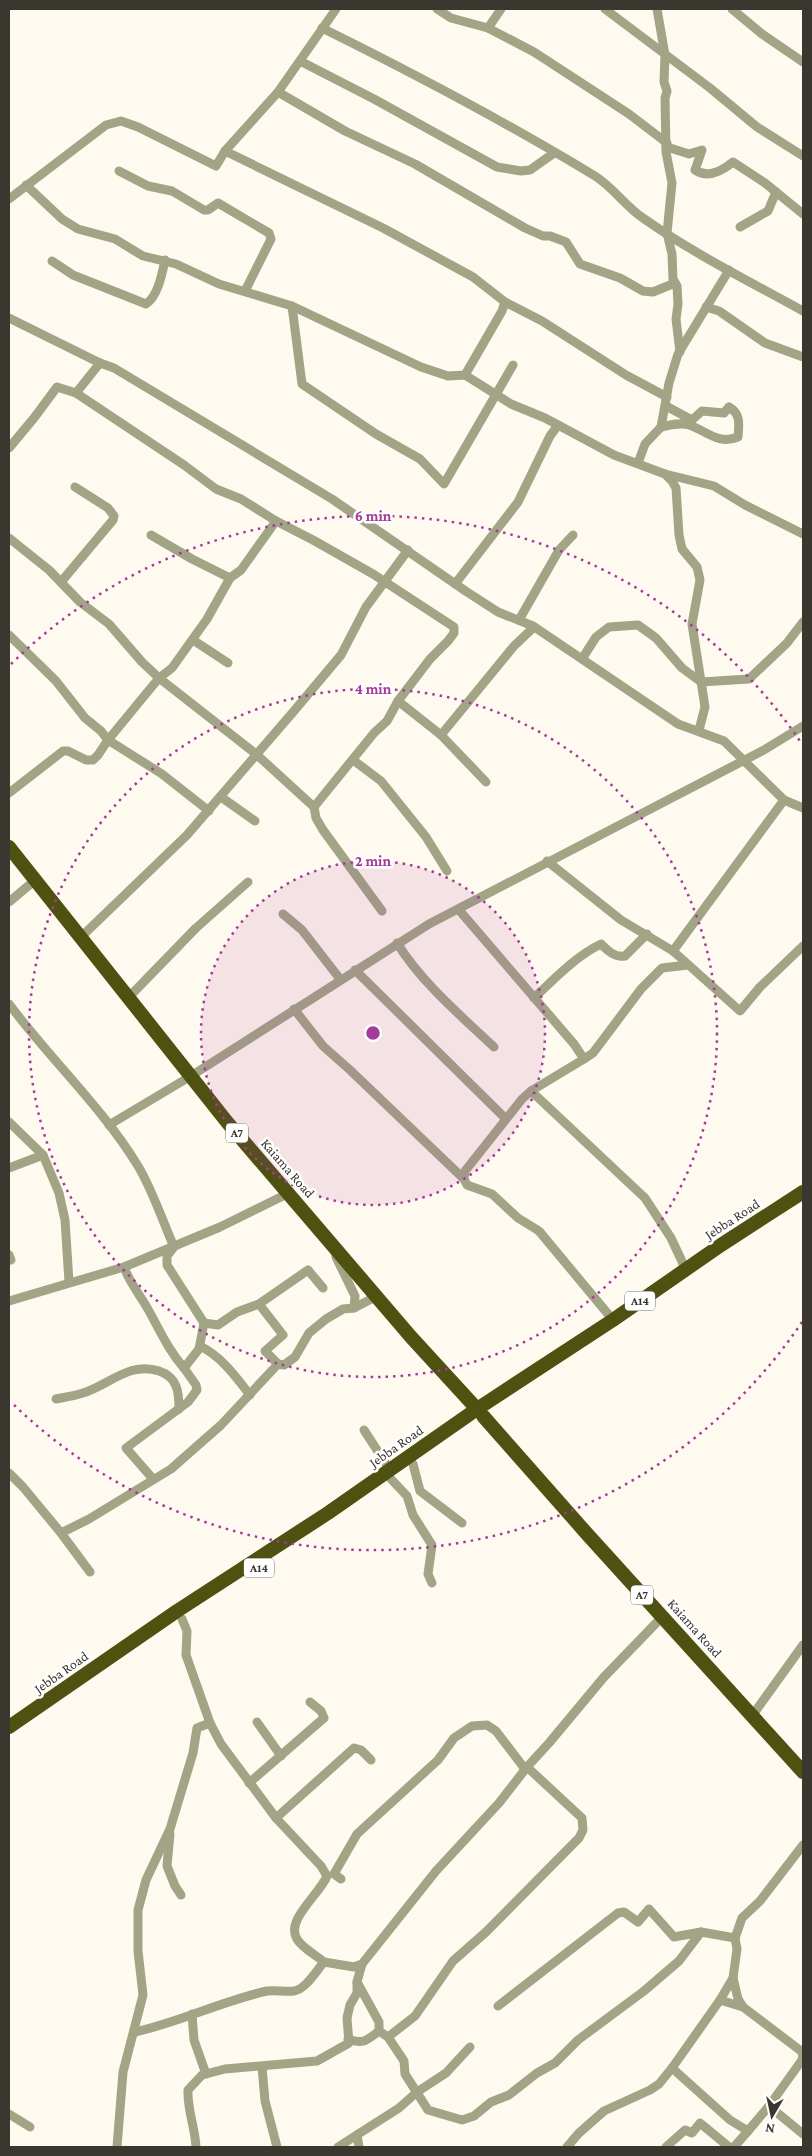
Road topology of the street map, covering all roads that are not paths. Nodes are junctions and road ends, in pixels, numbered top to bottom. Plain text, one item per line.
1 (336, 9) edge
2 (437, 9) edge
3 (501, 9) edge
4 (604, 9) edge
5 (657, 9) edge
6 (732, 9) edge
7 (322, 28) junction
8 (488, 28) junction
9 (665, 55) junction
10 (300, 61) junction
11 (803, 62) edge
12 (278, 92) junction
13 (667, 145) junction
14 (225, 151) junction
15 (554, 153) junction
16 (803, 156) edge
17 (119, 171) dead end
18 (26, 185) junction
19 (776, 192) junction
20 (9, 199) edge
21 (803, 214) edge
22 (740, 227) dead end
23 (667, 233) junction
24 (165, 260) junction
25 (52, 261) dead end
26 (729, 270) junction
27 (675, 283) junction
28 (245, 291) junction
29 (505, 302) junction
30 (292, 306) junction
31 (706, 307) junction
32 (803, 311) edge
33 (9, 318) edge
34 (680, 352) junction
35 (803, 357) edge
36 (100, 363) junction
37 (513, 365) dead end
38 (466, 375) junction
39 (76, 393) junction
40 (496, 394) junction
41 (666, 402) junction
42 (558, 425) junction
43 (661, 427) junction
44 (9, 448) edge
45 (638, 464) junction
46 (665, 474) junction
47 (74, 487) dead end
48 (276, 521) junction
49 (803, 534) edge
50 (151, 535) dead end
51 (573, 535) dead end
52 (9, 538) edge
53 (408, 550) junction
54 (230, 578) junction
55 (61, 582) junction
56 (384, 582) junction
57 (455, 584) junction
58 (519, 620) junction
59 (803, 622) edge
60 (534, 627) junction
61 (9, 635) edge
62 (193, 640) junction
63 (582, 659) junction
64 (228, 663) dead end
65 (159, 678) junction
66 (701, 682) junction
67 (398, 701) junction
68 (803, 726) edge
69 (699, 730) junction
70 (441, 735) junction
71 (108, 740) junction
72 (256, 754) junction
73 (352, 760) junction
74 (743, 761) junction
75 (486, 782) dead end
76 (9, 793) edge
77 (221, 797) junction
78 (784, 800) junction
79 (314, 807) junction
80 (803, 808) edge
81 (209, 811) junction
82 (255, 820) dead end
83 (9, 847) edge
84 (547, 861) junction
85 (447, 870) dead end
86 (34, 881) junction
87 (248, 882) dead end
88 (9, 902) edge
89 (459, 910) junction
90 (382, 911) dead end
91 (283, 914) dead end
92 (647, 934) junction
93 (80, 938) junction
94 (397, 943) junction
95 (803, 946) edge
96 (673, 951) junction
97 (688, 965) junction
98 (355, 970) junction
99 (340, 979) junction
100 (128, 998) junction
101 (534, 998) junction
102 (9, 1004) edge
103 (294, 1009) junction
104 (494, 1047) dead end
105 (584, 1059) junction
106 (191, 1076) junction
107 (531, 1090) junction
108 (506, 1119) junction
109 (9, 1122) edge
110 (109, 1125) junction
111 (42, 1155) junction
112 (9, 1168) edge
113 (464, 1179) junction
114 (803, 1192) edge
115 (289, 1194) junction
116 (803, 1202) edge
117 (174, 1247) junction
118 (337, 1249) junction
119 (124, 1267) junction
120 (686, 1270) junction
121 (69, 1282) junction
122 (323, 1288) dead end
123 (377, 1296) junction
124 (9, 1301) edge
125 (259, 1304) junction
126 (354, 1308) junction
127 (613, 1320) junction
128 (204, 1323) junction
129 (200, 1346) junction
130 (278, 1364) junction
131 (184, 1368) junction
132 (250, 1395) junction
133 (56, 1399) dead end
134 (179, 1409) junction
135 (480, 1413) junction
136 (364, 1430) dead end
137 (413, 1464) junction
138 (9, 1473) edge
139 (390, 1474) junction
140 (153, 1479) junction
141 (462, 1523) dead end
142 (61, 1533) junction
143 (90, 1572) dead end
144 (432, 1583) dead end
145 (662, 1617) junction
146 (182, 1619) junction
147 (803, 1645) edge
148 (310, 1702) dead end
149 (752, 1716) junction
150 (257, 1722) dead end
151 (210, 1723) junction
152 (9, 1727) edge
153 (9, 1736) edge
154 (281, 1756) junction
155 (371, 1760) dead end
156 (526, 1768) junction
157 (803, 1772) edge
158 (249, 1783) junction
159 (276, 1818) junction
160 (170, 1829) junction
161 (803, 1845) edge
162 (168, 1857) junction
163 (156, 1861) junction
164 (341, 1879) dead end
165 (181, 1895) dead end
166 (701, 1932) junction
167 (735, 1938) junction
168 (324, 1962) junction
169 (362, 1964) junction
170 (733, 1978) junction
171 (357, 1982) junction
172 (720, 2000) junction
173 (498, 2006) dead end
174 (743, 2007) junction
175 (192, 2014) junction
176 (379, 2031) junction
177 (135, 2032) junction
178 (388, 2036) junction
179 (348, 2039) junction
180 (470, 2047) dead end
181 (262, 2067) junction
182 (672, 2068) junction
183 (206, 2074) junction
184 (417, 2092) junction
185 (769, 2106) junction
186 (9, 2114) edge
187 (30, 2127) dead end
188 (748, 2131) junction
189 (803, 2134) edge
190 (357, 2135) junction
191 (118, 2147) edge
192 (196, 2147) edge
193 (277, 2147) edge
194 (338, 2147) edge
195 (359, 2147) edge
196 (567, 2147) edge
197 (666, 2147) edge
198 (729, 2147) edge
199 (734, 2147) edge

1 - 7 street
2 - 8 street
3 - 8 street
4 - 9 street
5 - 9 street
6 - 11 street
7 - 10 street
7 - 15 street
8 - 13 street
9 - 13 street
9 - 16 street
10 - 12 street
10 - 15 street
12 - 14 street
12 - 27 street
13 - 19 street
13 - 23 street
14 - 18 street
14 - 29 street
15 - 23 street
17 - 28 street
18 - 20 street
18 - 24 street
19 - 21 street
19 - 22 street
23 - 26 street
23 - 27 street
24 - 25 street
24 - 28 street
26 - 31 street
26 - 32 street
27 - 34 street
28 - 30 street
29 - 38 street
29 - 41 street
30 - 38 street
30 - 40 street
31 - 34 street
31 - 35 street
33 - 36 street
34 - 41 street
36 - 39 street
36 - 53 street
37 - 40 street
38 - 40 street
39 - 44 street
39 - 48 street
40 - 42 street
41 - 43 street
41 - 43 street
42 - 45 street
42 - 57 street
43 - 45 street
45 - 46 street
46 - 49 street
46 - 66 street
47 - 55 street
48 - 54 street
48 - 56 street
50 - 54 street
51 - 58 street
52 - 55 street
53 - 56 street
53 - 57 street
54 - 62 street
55 - 65 street
56 - 67 street
56 - 72 street
57 - 58 street
58 - 60 street
59 - 66 street
60 - 63 street
60 - 70 street
61 - 71 street
62 - 64 street
62 - 65 street
63 - 66 street
63 - 69 street
65 - 71 street
65 - 72 street
66 - 69 street
67 - 70 street
67 - 73 street
68 - 74 street
69 - 74 street
70 - 75 street
71 - 76 street
71 - 81 street
72 - 77 street
72 - 79 street
73 - 79 street
73 - 85 street
74 - 78 street
74 - 84 street
77 - 81 street
77 - 82 street
78 - 80 street
78 - 96 street
79 - 90 street
81 - 93 street
83 - 86 highway, Kaiama Road / A7
84 - 89 street
84 - 92 street
86 - 88 street
86 - 93 highway, Kaiama Road / A7
87 - 100 street
89 - 94 street
89 - 101 street
91 - 99 street
92 - 96 street
92 - 101 street
93 - 100 highway, Kaiama Road / A7
94 - 98 street
94 - 104 street
95 - 97 street
96 - 97 street
97 - 105 street
98 - 99 street
98 - 108 street
99 - 103 street
100 - 106 highway, Kaiama Road / A7
101 - 105 street
102 - 110 street
103 - 106 street
103 - 113 street
105 - 107 street
106 - 110 street
106 - 115 highway, Kaiama Road / A7
107 - 108 street
107 - 120 street
108 - 113 street
109 - 111 street
110 - 117 street
111 - 112 street
111 - 121 street
113 - 127 street
114 - 120 highway, Jebba Road / A14
115 - 117 street
115 - 118 highway, Kaiama Road / A7
116 - 135 highway, Jebba Road / A14
117 - 119 street
117 - 128 street
118 - 123 highway, Kaiama Road / A7
118 - 126 street
119 - 121 street
119 - 131 street
120 - 127 highway, Jebba Road / A14
121 - 124 street
122 - 125 street
123 - 126 street
123 - 135 highway, Kaiama Road / A7
125 - 128 street
125 - 130 street
126 - 130 street
127 - 135 highway, Jebba Road / A14
128 - 129 street
129 - 131 street
129 - 132 street
130 - 132 street
131 - 134 street
132 - 140 street
133 - 134 street
134 - 140 street
135 - 137 highway, Jebba Road / A14
135 - 139 highway, Jebba Road / A14
135 - 145 highway, Kaiama Road / A7
136 - 139 street
137 - 139 highway, Jebba Road / A14
137 - 141 street
138 - 142 street
139 - 144 street
139 - 146 highway, Jebba Road / A14
139 - 152 highway, Jebba Road / A14
140 - 142 street
142 - 143 street
145 - 149 highway, Kaiama Road / A7
145 - 156 street
146 - 151 street
146 - 153 highway, Jebba Road / A14
147 - 149 street
148 - 154 street
149 - 157 highway, Kaiama Road / A7
150 - 154 street
151 - 158 street
151 - 160 street
154 - 158 street
155 - 159 street
156 - 164 street
156 - 169 street
156 - 178 street
158 - 159 street
159 - 168 street
160 - 162 street
160 - 163 street
161 - 167 street
162 - 163 street
162 - 165 street
163 - 177 street
166 - 167 street
166 - 173 street
166 - 184 street
167 - 170 street
168 - 169 street
168 - 175 street
169 - 171 street
170 - 172 street
170 - 174 street
171 - 176 street
171 - 179 street
172 - 174 street
172 - 182 street
174 - 185 street
175 - 177 street
175 - 183 street
176 - 178 street
176 - 179 street
177 - 191 street
178 - 184 street
179 - 181 street
180 - 184 street
181 - 183 street
181 - 193 street
182 - 188 street
182 - 196 street
183 - 192 street
184 - 190 street
185 - 188 street
185 - 189 street
186 - 187 street
188 - 199 street
190 - 194 street
190 - 195 street
197 - 198 street

